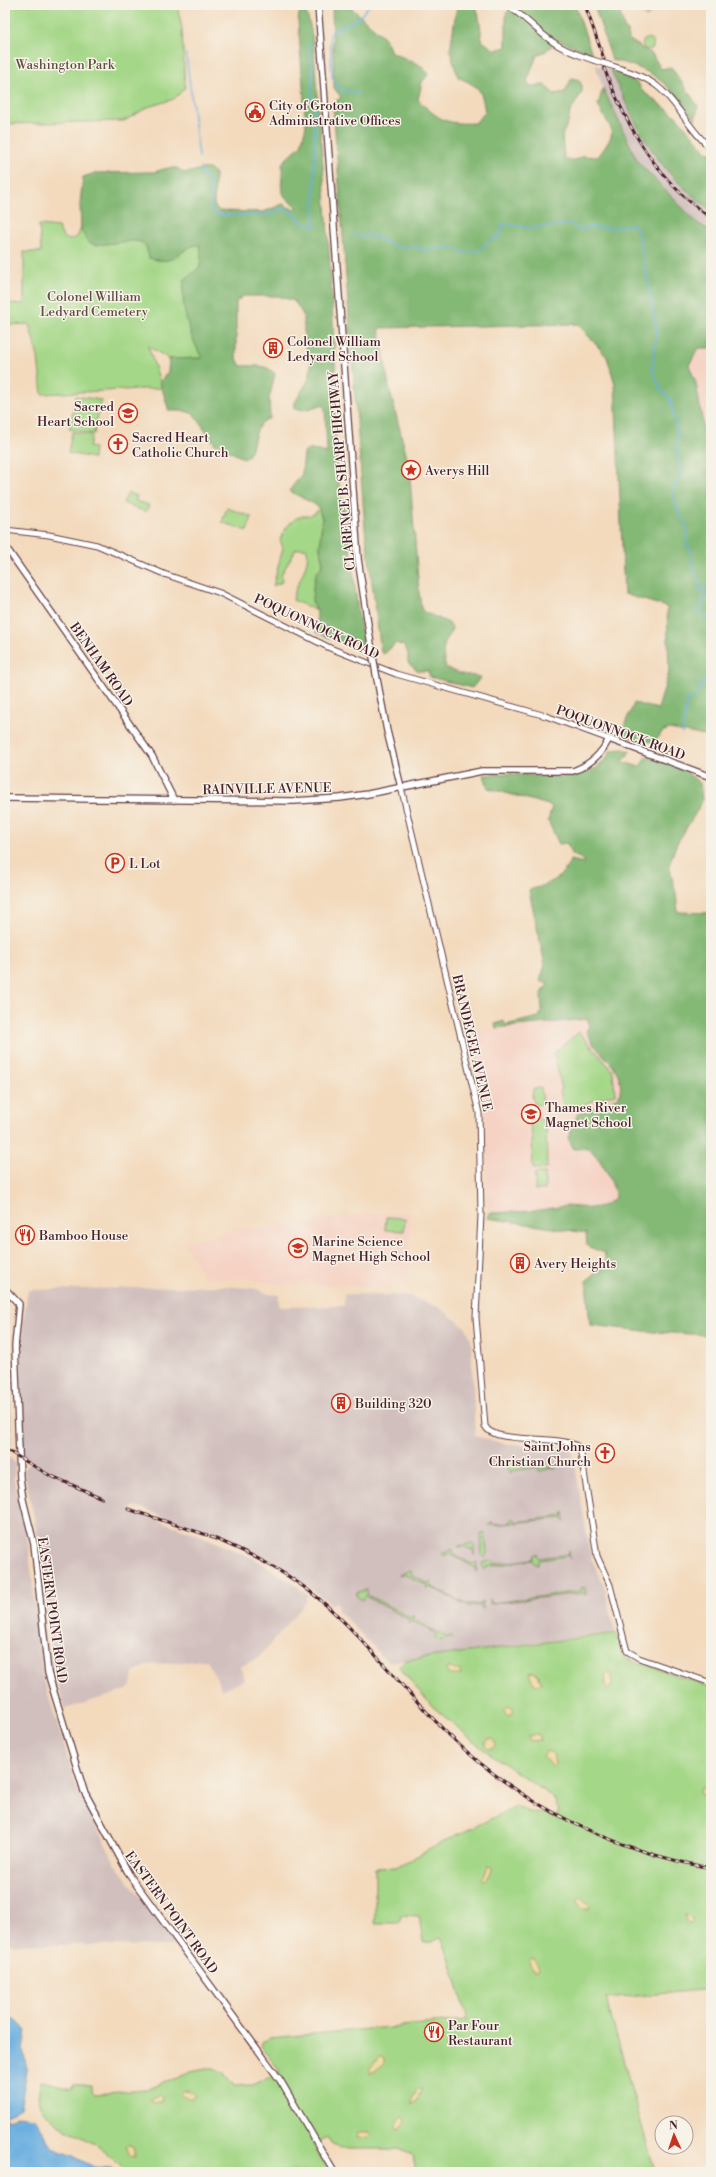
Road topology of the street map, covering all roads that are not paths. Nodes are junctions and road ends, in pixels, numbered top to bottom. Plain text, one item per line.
1 (318, 5) edge
2 (506, 5) edge
3 (711, 148) edge
4 (5, 530) edge
5 (5, 546) edge
6 (609, 739) junction
7 (711, 777) edge
8 (401, 787) junction
9 (5, 798) edge
10 (174, 800) junction
11 (5, 1289) edge
12 (711, 1683) edge
13 (334, 2172) edge

1 - 8 main road, CLARENCE B. SHARP HIGHWAY, bridge
2 - 3 street, bridge
4 - 6 street, POQUONNOCK ROAD
5 - 10 main road, BENHAM ROAD
6 - 7 main road, POQUONNOCK ROAD
6 - 8 main road, RAINVILLE AVENUE
8 - 10 main road, RAINVILLE AVENUE
8 - 12 street, BRANDEGEE AVENUE
9 - 10 main road, RAINVILLE AVENUE
11 - 13 main road, EASTERN POINT ROAD

